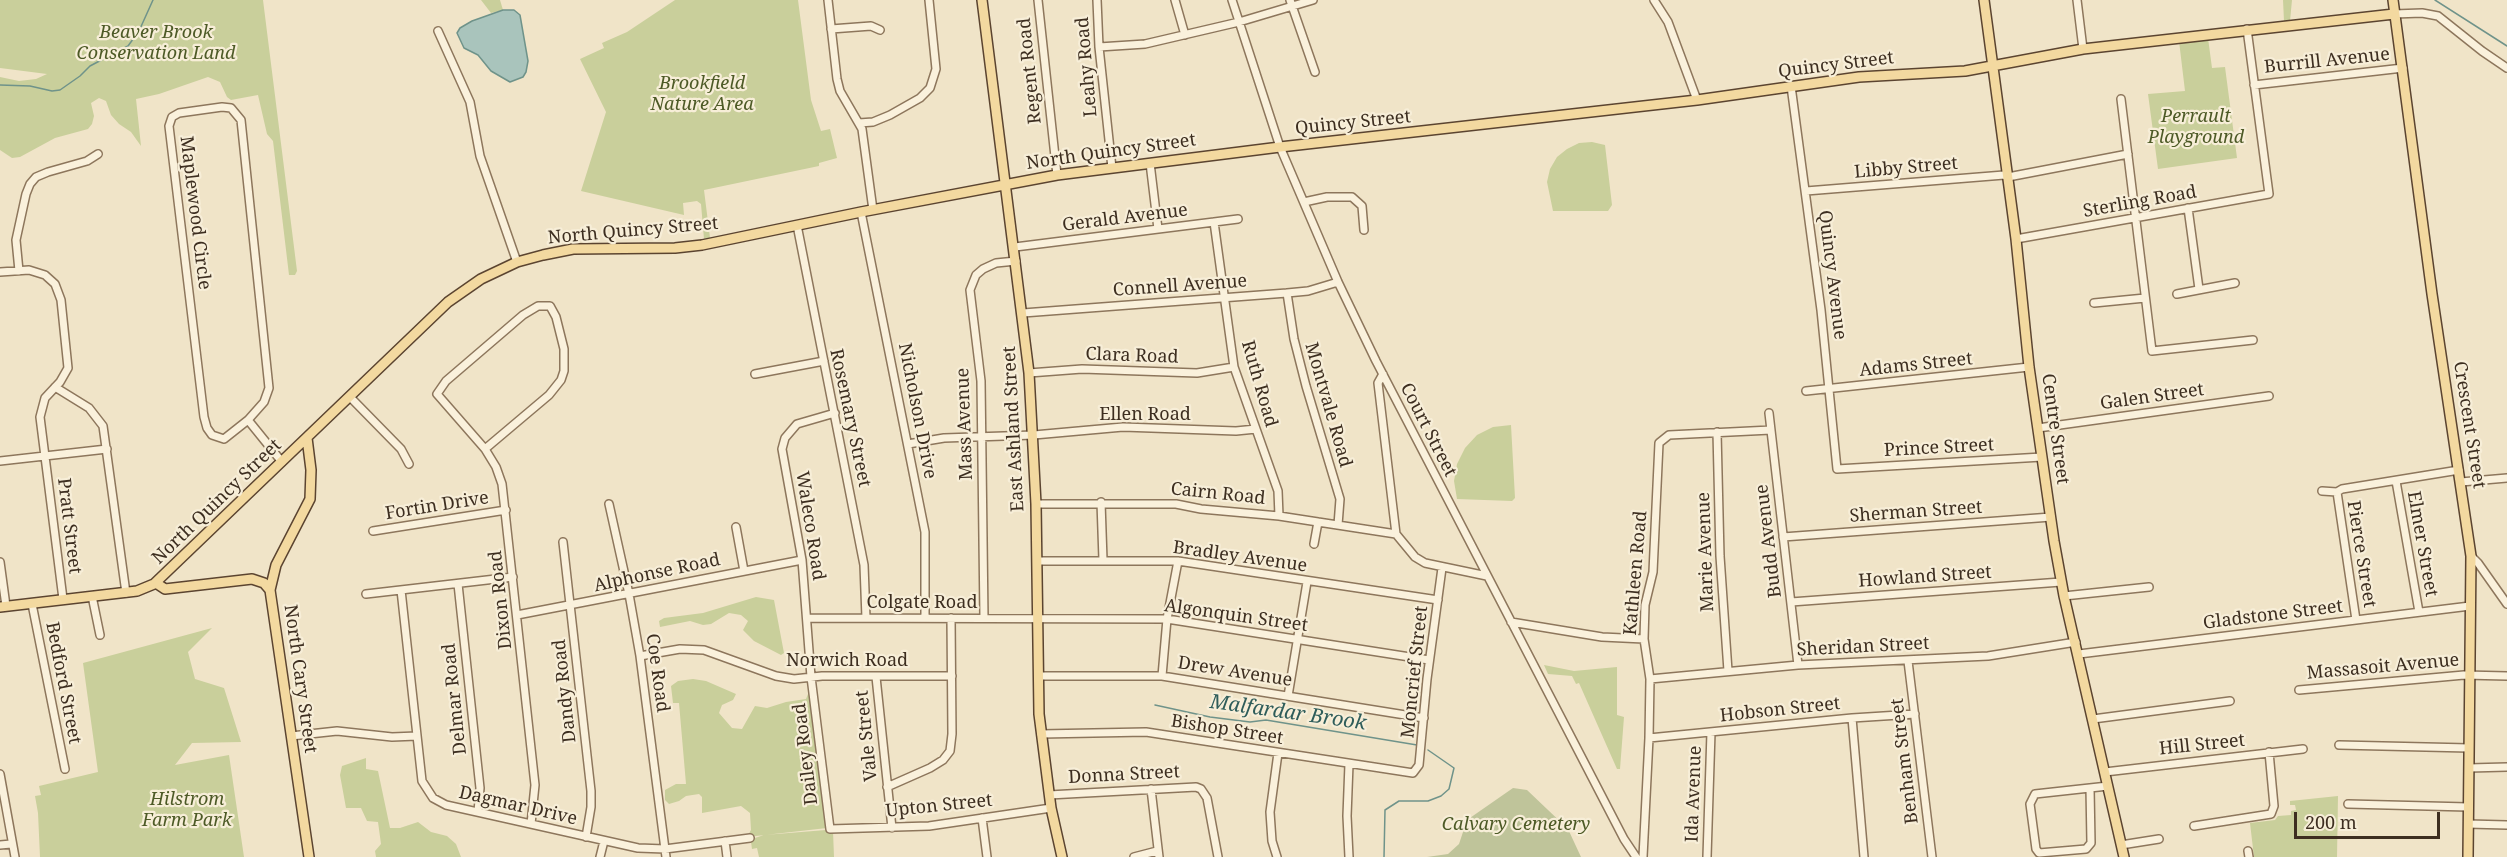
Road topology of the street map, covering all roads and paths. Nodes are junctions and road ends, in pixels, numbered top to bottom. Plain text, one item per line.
1 (828, 0) edge
2 (929, 0) edge
3 (982, 0) edge
4 (1038, 0) edge
5 (1097, 0) edge
6 (1175, 0) edge
7 (1232, 0) edge
8 (1313, 0) edge
9 (1654, 0) edge
10 (1984, 0) edge
11 (2077, 0) edge
12 (2393, 0) edge
13 (1291, 3) edge
14 (2394, 14) junction
15 (1239, 22) junction
16 (831, 29) junction
17 (2247, 29) junction
18 (880, 30) dead end
19 (438, 31) dead end
20 (1185, 34) junction
21 (1099, 47) junction
22 (2083, 49) junction
23 (1992, 68) junction
24 (2403, 68) junction
25 (2507, 68) edge
26 (1315, 72) dead end
27 (2254, 85) junction
28 (1791, 86) junction
29 (2121, 99) dead end
30 (1697, 100) junction
31 (859, 123) junction
32 (1280, 147) junction
33 (98, 154) dead end
34 (2128, 154) junction
35 (1150, 163) junction
36 (1112, 168) junction
37 (1057, 175) junction
38 (2008, 177) junction
39 (1006, 183) junction
40 (1806, 191) junction
41 (1304, 202) junction
42 (2188, 208) junction
43 (873, 210) junction
44 (861, 212) junction
45 (2135, 218) junction
46 (1238, 219) dead end
47 (1214, 222) junction
48 (797, 225) junction
49 (1158, 229) junction
50 (1364, 230) dead end
51 (2016, 239) junction
52 (1015, 247) junction
53 (1016, 261) junction
54 (518, 262) junction
55 (19, 271) junction
56 (0, 272) edge
57 (1338, 282) junction
58 (2235, 283) dead end
59 (2199, 290) junction
60 (1287, 293) junction
61 (2177, 294) dead end
62 (1223, 297) junction
63 (2145, 298) junction
64 (2094, 303) dead end
65 (1023, 313) junction
66 (2253, 340) dead end
67 (824, 361) junction
68 (1234, 367) junction
69 (2029, 367) junction
70 (1029, 373) junction
71 (755, 374) dead end
72 (1383, 374) junction
73 (55, 387) junction
74 (1830, 389) junction
75 (1806, 391) dead end
76 (350, 396) junction
77 (2269, 396) dead end
78 (835, 413) junction
79 (1769, 413) dead end
80 (248, 420) junction
81 (2038, 428) junction
82 (1256, 429) junction
83 (1771, 430) junction
84 (1717, 432) junction
85 (1034, 435) junction
86 (982, 436) junction
87 (307, 438) junction
88 (908, 444) junction
89 (107, 449) junction
90 (485, 449) junction
91 (45, 456) junction
92 (2042, 457) junction
93 (0, 461) edge
94 (282, 462) junction
95 (409, 464) dead end
96 (1837, 469) joint
97 (2459, 470) junction
98 (2507, 478) edge
99 (2397, 481) junction
100 (2461, 482) junction
101 (2322, 491) dead end
102 (2337, 492) junction
103 (1101, 502) junction
104 (609, 504) dead end
105 (1036, 504) junction
106 (506, 510) junction
107 (1279, 516) junction
108 (2051, 517) junction
109 (1318, 522) junction
110 (1338, 525) junction
111 (736, 527) dead end
112 (372, 531) dead end
113 (1396, 534) junction
114 (1783, 537) junction
115 (564, 542) dead end
116 (1314, 544) dead end
117 (2471, 556) junction
118 (802, 560) junction
119 (1103, 560) junction
120 (1037, 561) junction
121 (1178, 561) junction
122 (0, 562) edge
123 (1442, 568) junction
124 (744, 571) junction
125 (1487, 576) junction
126 (513, 577) junction
127 (1308, 582) junction
128 (2061, 582) junction
129 (156, 583) junction
130 (458, 584) junction
131 (2149, 587) dead end
132 (270, 590) junction
133 (401, 590) junction
134 (126, 592) junction
135 (366, 594) dead end
136 (629, 594) junction
137 (92, 596) junction
138 (2064, 596) junction
139 (63, 599) junction
140 (1438, 600) junction
141 (1791, 602) junction
142 (32, 604) junction
143 (2507, 604) edge
144 (571, 606) junction
145 (2470, 606) junction
146 (3, 607) edge
147 (2419, 612) junction
148 (518, 615) junction
149 (807, 618) junction
150 (866, 618) junction
151 (925, 618) junction
152 (951, 618) junction
153 (984, 618) junction
154 (1038, 618) junction
155 (1167, 619) junction
156 (2356, 620) junction
157 (1511, 622) junction
158 (100, 634) dead end
159 (1644, 639) junction
160 (1298, 640) junction
161 (2076, 642) junction
162 (2079, 654) junction
163 (640, 656) junction
164 (1430, 660) junction
165 (1908, 661) junction
166 (1798, 665) junction
167 (1728, 671) junction
168 (2470, 675) junction
169 (952, 676) junction
170 (1039, 676) junction
171 (1162, 676) junction
172 (2507, 676) edge
173 (811, 677) junction
174 (876, 677) junction
175 (1650, 679) junction
176 (2299, 690) dead end
177 (1288, 696) junction
178 (2230, 701) dead end
179 (1915, 714) junction
180 (1424, 718) junction
181 (1852, 718) junction
182 (2093, 719) junction
183 (1711, 732) junction
184 (1041, 734) junction
185 (291, 736) junction
186 (417, 736) junction
187 (1649, 738) junction
188 (2339, 745) dead end
189 (2469, 747) junction
190 (2303, 749) dead end
191 (2269, 752) junction
192 (1278, 753) junction
193 (1349, 764) junction
194 (2507, 767) edge
195 (2469, 768) junction
196 (65, 769) dead end
197 (2105, 772) junction
198 (1408, 773) joint
199 (0, 774) edge
200 (2108, 786) junction
201 (887, 787) junction
202 (2090, 788) junction
203 (1151, 789) junction
204 (1049, 795) junction
205 (2348, 804) dead end
206 (2468, 807) junction
207 (1051, 808) junction
208 (477, 812) junction
209 (982, 818) junction
210 (2468, 824) junction
211 (531, 825) junction
212 (2507, 825) edge
213 (2194, 826) dead end
214 (892, 828) junction
215 (830, 829) joint
216 (586, 837) junction
217 (750, 838) dead end
218 (2159, 839) dead end
219 (604, 841) junction
220 (725, 841) junction
221 (11, 844) junction
222 (0, 845) edge
223 (2121, 845) junction
224 (665, 849) junction
225 (1158, 854) edge
226 (15, 857) edge
227 (309, 857) edge
228 (600, 857) edge
229 (666, 857) edge
230 (727, 857) edge
231 (987, 857) edge
232 (1062, 857) edge
233 (1134, 857) edge
234 (1218, 857) edge
235 (1277, 857) edge
236 (1349, 857) edge
237 (1636, 857) edge
238 (1643, 857) edge
239 (1707, 857) edge
240 (1864, 857) edge
241 (1932, 857) edge
242 (2124, 857) edge
243 (2468, 857) edge

1 - 16 street
2 - 31 street
3 - 39 main road, East Ashland Street
4 - 37 street, Regent Road
5 - 21 street, Leahy Road
6 - 20 street
7 - 15 street, Court Street
8 - 13 street
9 - 30 street
10 - 23 main road, Centre Street
11 - 22 street
12 - 14 main road, Crescent Street
13 - 15 street
13 - 26 street
14 - 17 main road, Quincy Street
14 - 24 main road, Crescent Street
14 - 25 street
15 - 20 street
15 - 32 street, Court Street
16 - 18 street
16 - 31 street
17 - 22 main road, Quincy Street
17 - 27 street
19 - 54 street
20 - 21 street
21 - 36 street, Leahy Road
22 - 23 main road, Quincy Street
23 - 28 main road, Quincy Street
23 - 38 main road, Centre Street
24 - 27 street, Burrill Avenue
24 - 97 main road, Crescent Street
27 - 42 street, Sterling Road
28 - 30 main road, Quincy Street
28 - 40 street, Quincy Avenue
29 - 34 street
30 - 32 main road, Quincy Street
31 - 43 street
32 - 35 main road, North Quincy Street
32 - 41 street, Court Street
33 - 55 street
34 - 38 street, Libby Street
34 - 45 street
35 - 36 main road, North Quincy Street
35 - 49 street
36 - 37 main road, North Quincy Street
37 - 39 main road, North Quincy Street
38 - 40 street, Libby Street
38 - 51 main road, Centre Street
39 - 43 main road, North Quincy Street
39 - 52 main road, East Ashland Street
40 - 74 street, Quincy Avenue
41 - 50 street
41 - 57 street, Court Street
42 - 45 street, Sterling Road
42 - 59 street
43 - 44 main road, North Quincy Street
44 - 48 main road, North Quincy Street
44 - 88 street, Nicholson Drive
45 - 51 street, Sterling Road
45 - 63 street
46 - 47 street, Gerald Avenue
47 - 49 street, Gerald Avenue
47 - 62 street, Ruth Road
48 - 54 main road, North Quincy Street
48 - 67 street, Rosemary Street
49 - 52 street, Gerald Avenue
51 - 69 main road, Centre Street
52 - 53 main road, East Ashland Street
53 - 65 main road, East Ashland Street
53 - 86 street, Mass Avenue
54 - 76 main road, North Quincy Street
55 - 56 street, Pratt Street
55 - 73 street, Pratt Street
57 - 60 street, Connell Avenue
57 - 72 street, Court Street
58 - 59 street
59 - 61 street
60 - 62 street, Connell Avenue
60 - 110 street, Montvale Road
62 - 65 street, Connell Avenue
62 - 68 street, Ruth Road
63 - 64 street
63 - 66 street
65 - 70 main road, East Ashland Street
67 - 71 street
67 - 78 street, Rosemary Street
68 - 70 street, Clara Road
68 - 82 street, Ruth Road
69 - 74 street, Adams Street
69 - 81 main road, Centre Street
70 - 85 main road, East Ashland Street
72 - 113 street
72 - 125 street, Court Street
73 - 89 street
73 - 91 street, Pratt Street
74 - 75 street, Adams Street
74 - 96 street, Quincy Avenue
76 - 87 main road, North Quincy Street
76 - 95 street
77 - 81 street, Galen Street
78 - 118 street, Waleco Road
78 - 150 street, Rosemary Street
79 - 83 street, Budd Avenue
80 - 80 street, Maplewood Circle
80 - 94 street
81 - 92 main road, Centre Street
82 - 85 street, Ellen Road
82 - 107 street, Ruth Road
83 - 84 street, Kathleen Road
83 - 114 street, Budd Avenue
84 - 159 street, Kathleen Road
84 - 167 street, Marie Avenue
85 - 86 street, Ellen Road
85 - 105 main road, East Ashland Street
86 - 88 street, Ellen Road
86 - 153 street, Mass Avenue
87 - 94 main road, North Quincy Street
87 - 132 main road
88 - 151 street, Nicholson Drive
89 - 91 street
89 - 134 street
90 - 90 street, Dixon Road
90 - 106 street, Dixon Road
91 - 93 street
91 - 139 street, Pratt Street
92 - 96 street, Prince Street
92 - 108 main road, Centre Street
94 - 129 main road, North Quincy Street
97 - 99 street
97 - 100 main road, Crescent Street
98 - 100 street
99 - 102 street
99 - 147 street, Elmer Street
100 - 117 main road, Crescent Street
101 - 102 street
102 - 156 street, Pierce Street
103 - 105 street, Cairn Road
103 - 107 street, Cairn Road
103 - 119 street
104 - 136 street, Coe Road
105 - 120 main road, East Ashland Street
106 - 112 street, Fortin Drive
106 - 126 street, Dixon Road
107 - 109 street, Cairn Road
108 - 114 street, Sherman Street
108 - 128 main road, Centre Street
109 - 110 street, Cairn Road
109 - 116 street
110 - 113 street, Cairn Road
111 - 124 street
113 - 123 street
114 - 141 street, Budd Avenue
115 - 144 street, Dandy Road
117 - 143 street
117 - 145 main road, Crescent Street
118 - 124 street, Alphonse Road
118 - 149 street, Waleco Road
119 - 120 street, Bradley Avenue
119 - 121 street, Bradley Avenue
120 - 154 main road, East Ashland Street
121 - 127 street, Bradley Avenue
121 - 155 street
122 - 146 street
123 - 125 street
123 - 140 street, Moncrief Street
124 - 136 street, Alphonse Road
125 - 157 street, Court Street
126 - 130 street
126 - 148 street, Dixon Road
127 - 140 street, Bradley Avenue
127 - 160 street
128 - 138 main road, Centre Street
128 - 141 street, Howland Street
129 - 132 main road, North Cary Street
129 - 134 main road, North Quincy Street
130 - 133 street
130 - 208 street, Delmar Road
131 - 138 street
132 - 185 main road, North Cary Street
133 - 135 street
133 - 186 street, Dagmar Drive
134 - 137 main road, North Quincy Street
136 - 144 street, Alphonse Road
136 - 163 street, Coe Road
137 - 139 main road, North Quincy Street
137 - 158 street
138 - 161 main road, Centre Street
139 - 142 main road, North Quincy Street
140 - 164 street, Moncrief Street
141 - 166 street, Budd Avenue
142 - 146 main road, North Quincy Street
142 - 196 street, Bedford Street
144 - 148 street, Alphonse Road
144 - 216 street, Dandy Road
145 - 147 street, Gladstone Street
145 - 168 main road, Crescent Street
147 - 156 street, Gladstone Street
148 - 211 street, Dixon Road
149 - 150 street, Colgate Road
149 - 173 street, Waleco Road
150 - 151 street, Colgate Road
151 - 152 street, Colgate Road
152 - 153 street, Colgate Road
152 - 169 street
153 - 154 street, Colgate Road
154 - 155 street, Algonquin Street
154 - 170 main road, East Ashland Street
155 - 160 street, Algonquin Street
155 - 171 street
156 - 162 street, Gladstone Street
157 - 159 street
157 - 237 street, Court Street
159 - 175 street, Kathleen Road
160 - 164 street, Algonquin Street
160 - 177 street
161 - 162 main road, Centre Street
161 - 165 street, Sheridan Street
162 - 182 main road, Centre Street
163 - 173 street, Norwich Road
163 - 224 street, Coe Road
164 - 180 street, Moncrief Street
165 - 166 street, Sheridan Street
165 - 179 street, Benham Street
166 - 167 street, Sheridan Street
167 - 175 street, Sheridan Street
168 - 172 street, Massasoit Avenue
168 - 176 street, Massasoit Avenue
168 - 189 main road, Crescent Street
169 - 174 street, Norwich Road
169 - 201 street
170 - 171 street, Drew Avenue
170 - 184 main road, East Ashland Street
171 - 177 street, Drew Avenue
173 - 174 street, Norwich Road
173 - 215 street, Dailey Road
174 - 201 street, Vale Street
175 - 187 street, Kathleen Road
177 - 180 street, Drew Avenue
178 - 182 street
179 - 181 street, Hobson Street
179 - 241 street, Benham Street
180 - 198 street, Moncrief Street
181 - 183 street, Hobson Street
181 - 240 street
182 - 197 main road, Centre Street
183 - 187 street, Hobson Street
183 - 239 street, Ida Avenue
184 - 192 street, Bishop Street
184 - 204 main road, East Ashland Street
185 - 186 street
185 - 227 main road, North Cary Street
186 - 208 street, Dagmar Drive
187 - 238 street, Kathleen Road
188 - 189 street
189 - 195 main road, Crescent Street
190 - 191 street, Hill Street
191 - 197 street, Hill Street
191 - 213 street
192 - 193 street, Bishop Street
192 - 235 street
193 - 198 street, Bishop Street
193 - 236 street
194 - 195 street
195 - 206 main road, Crescent Street
197 - 200 main road, Centre Street
199 - 221 street
200 - 202 street
200 - 223 main road, Centre Street
201 - 214 street, Vale Street
202 - 202 street
203 - 204 street, Donna Street
203 - 225 street
203 - 234 street, Donna Street
204 - 207 main road, East Ashland Street
205 - 206 street
206 - 210 main road, Crescent Street
207 - 209 street, Upton Street
207 - 232 main road, East Ashland Street
208 - 211 street, Dagmar Drive
209 - 214 street, Upton Street
209 - 231 street
210 - 212 street
210 - 243 main road, Crescent Street
211 - 216 street, Dagmar Drive
214 - 215 street, Upton Street
216 - 219 street, Dagmar Drive
217 - 220 street
218 - 223 street
219 - 224 street, Dagmar Drive
219 - 228 street
220 - 224 street
220 - 230 street
221 - 222 street
221 - 226 street
223 - 242 main road, Centre Street
224 - 229 street, Coe Road
225 - 233 street

